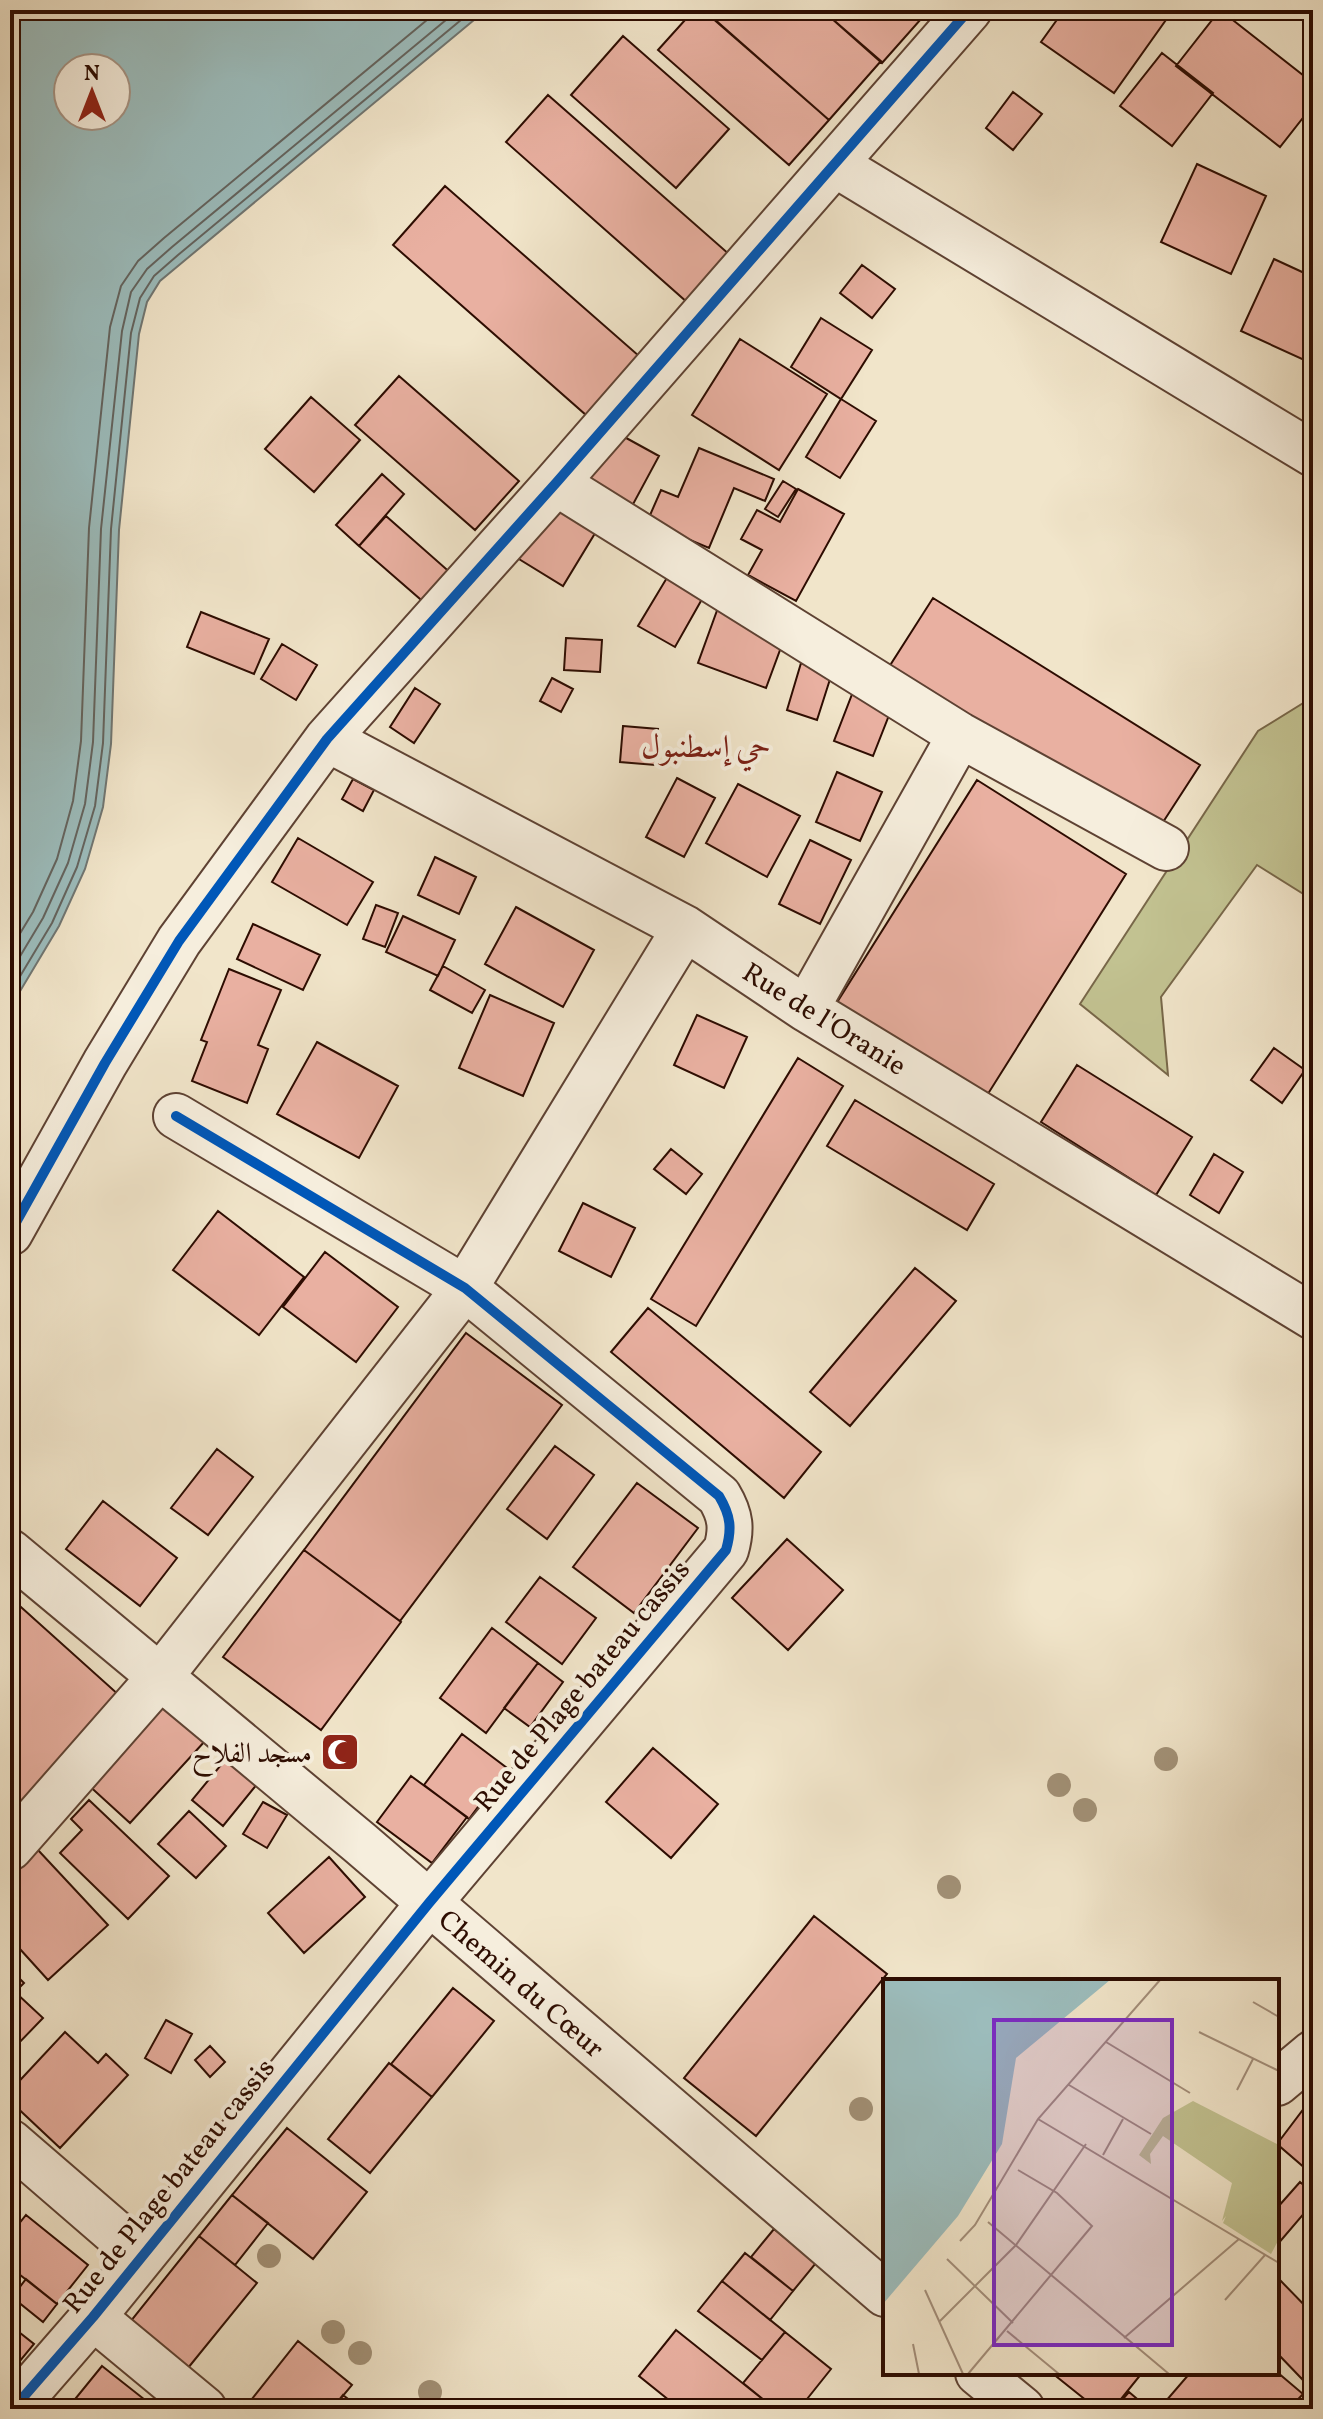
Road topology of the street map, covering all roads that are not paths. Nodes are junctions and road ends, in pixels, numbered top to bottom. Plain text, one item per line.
1 (969, 10) edge
2 (836, 165) junction
3 (1313, 454) edge
4 (556, 483) junction
5 (960, 735) junction
6 (327, 739) junction
7 (1166, 848) dead end
8 (685, 928) junction
9 (806, 1009) junction
10 (176, 1116) dead end
11 (10, 1233) edge
12 (465, 1288) junction
13 (1313, 1317) edge
14 (10, 1552) edge
15 (160, 1677) junction
16 (10, 1848) edge
17 (429, 1903) junction
18 (1313, 2053) edge
19 (1279, 2081) edge
20 (10, 2142) edge
21 (142, 2256) junction
22 (883, 2292) edge
23 (93, 2317) junction
24 (980, 2375) edge
25 (13, 2409) edge
26 (204, 2409) edge
27 (1022, 2409) edge

1 - 2 street
2 - 3 street
2 - 4 street
4 - 5 street
4 - 6 street
5 - 7 street
5 - 9 street
6 - 8 street, Rue de l'Oranie
6 - 11 street
8 - 9 street, Rue de l'Oranie
8 - 12 street
9 - 13 street, Rue de l'Oranie
10 - 12 street, Rue de Plage bateau cassis
12 - 15 street
12 - 17 street, Rue de Plage bateau cassis
14 - 15 street, Chemin du Cœur
15 - 16 street
15 - 17 street, Chemin du Cœur
17 - 21 street, Rue de Plage bateau cassis
17 - 22 street, Chemin du Cœur
18 - 19 street
20 - 21 street
21 - 23 street, Rue de Plage bateau cassis
23 - 25 street, Rue de Plage bateau cassis
23 - 26 street
24 - 27 street

